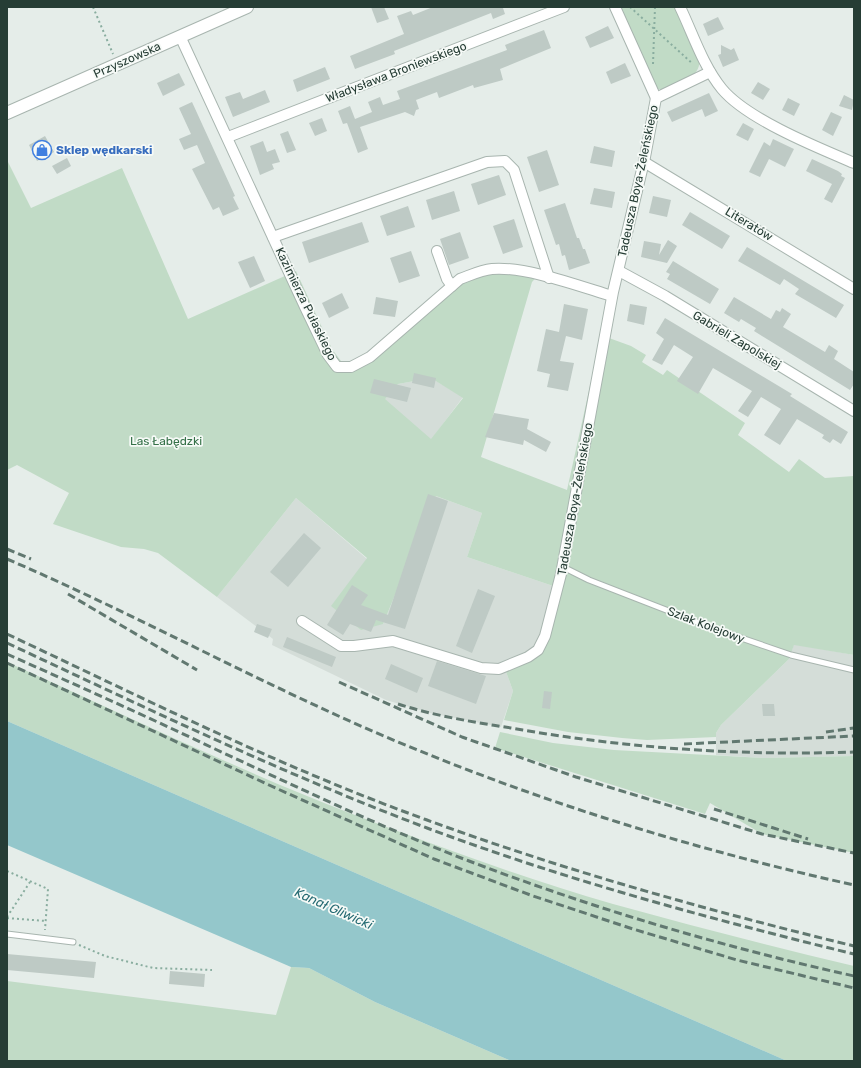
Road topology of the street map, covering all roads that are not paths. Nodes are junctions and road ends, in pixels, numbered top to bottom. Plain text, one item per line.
1 (246, 7) edge
2 (564, 7) edge
3 (615, 7) edge
4 (680, 7) edge
5 (180, 36) junction
6 (710, 72) junction
7 (656, 98) junction
8 (7, 113) edge
9 (228, 137) junction
10 (644, 162) junction
11 (854, 163) edge
12 (273, 237) junction
13 (437, 251) dead end
14 (618, 271) junction
15 (549, 278) junction
16 (452, 286) junction
17 (854, 289) edge
18 (612, 296) junction
19 (854, 411) edge
20 (563, 567) junction
21 (302, 621) dead end
22 (854, 670) edge
23 (7, 934) edge
24 (73, 942) road end

1 - 5 street, Przyszowska
2 - 9 street, Władysława Broniewskiego
3 - 7 street
4 - 6 street
5 - 8 street, Przyszowska
5 - 9 street, Kazimierza Pułaskiego
6 - 7 street
6 - 11 street
7 - 10 street, Tadeusza Boya-Żeleńskiego
9 - 12 street, Kazimierza Pułaskiego
10 - 14 street, Tadeusza Boya-Żeleńskiego
10 - 17 street, Literatów
12 - 15 street, Kazimierza Pułaskiego
12 - 16 street, Kazimierza Pułaskiego
13 - 16 street
14 - 18 street, Tadeusza Boya-Żeleńskiego
14 - 19 street, Gabrieli Zapolskiej
15 - 16 street, Kazimierza Pułaskiego
15 - 18 street, Kazimierza Pułaskiego
18 - 20 street, Tadeusza Boya-Żeleńskiego
20 - 21 street, Tadeusza Boya-Żeleńskiego
20 - 22 lane, Szlak Kolejowy
23 - 24 lane

